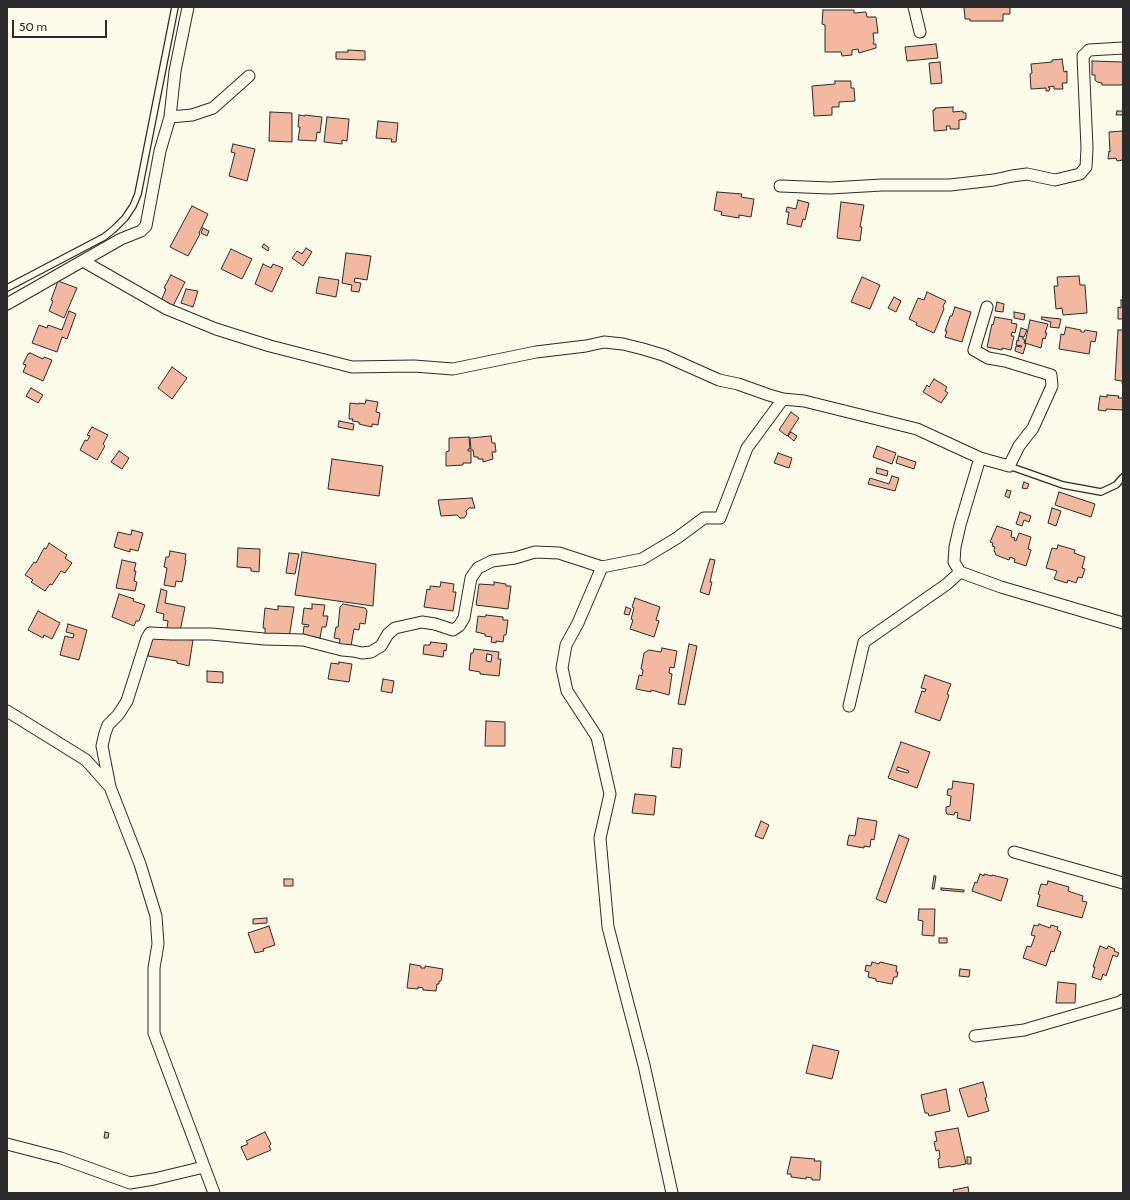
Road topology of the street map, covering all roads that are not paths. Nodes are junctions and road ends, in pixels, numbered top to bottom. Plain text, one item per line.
1 (174, 7) edge
2 (188, 7) edge
3 (914, 7) edge
4 (920, 32) dead end
5 (1123, 48) edge
6 (249, 76) dead end
7 (170, 116) junction
8 (780, 186) dead end
9 (83, 261) junction
10 (7, 288) edge
11 (7, 304) edge
12 (987, 307) dead end
13 (783, 399) junction
14 (980, 458) junction
15 (1010, 466) junction
16 (1123, 478) edge
17 (602, 567) junction
18 (960, 572) junction
19 (1123, 623) edge
20 (849, 706) dead end
21 (7, 711) edge
22 (110, 787) junction
23 (1014, 852) dead end
24 (1123, 883) edge
25 (1123, 1000) edge
26 (975, 1036) dead end
27 (7, 1144) edge
28 (204, 1167) junction
29 (214, 1193) edge
30 (672, 1193) edge

1 - 10 lane
2 - 7 street
3 - 4 street
5 - 8 street
6 - 7 street
7 - 9 street
9 - 11 street
9 - 13 street
12 - 15 street
13 - 14 street
13 - 17 street
14 - 15 street
14 - 18 street
15 - 16 lane
17 - 22 street
17 - 30 street
18 - 19 street
18 - 20 street
21 - 22 street
22 - 28 street
23 - 24 street
25 - 26 street
27 - 28 street
28 - 29 street

